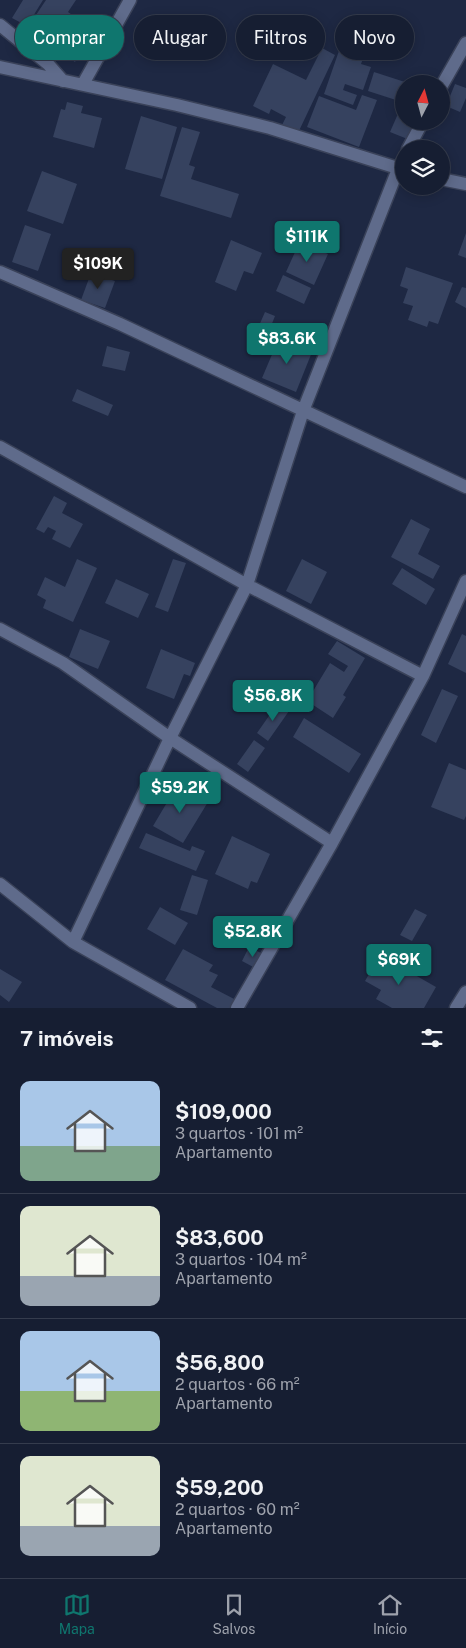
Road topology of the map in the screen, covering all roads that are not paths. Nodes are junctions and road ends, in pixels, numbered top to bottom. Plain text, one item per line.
1 (130, 0) edge
2 (0, 25) edge
3 (466, 42) edge
4 (0, 67) edge
5 (448, 75) edge
6 (63, 81) junction
7 (83, 84) junction
8 (395, 164) edge
9 (450, 181) edge
10 (395, 183) edge
11 (466, 184) edge
12 (0, 272) edge
13 (303, 412) junction
14 (0, 447) edge
15 (466, 487) edge
16 (466, 581) edge
17 (247, 585) junction
18 (462, 600) edge
19 (0, 629) edge
20 (423, 676) junction
21 (170, 738) junction
22 (332, 843) junction
23 (0, 884) edge
24 (74, 942) junction
25 (466, 992) edge
26 (190, 1008) edge
27 (237, 1008) edge
28 (456, 1008) edge

1 - 7 street
2 - 6 street
3 - 5 street
4 - 6 street
6 - 7 street
7 - 8 street
9 - 11 street
10 - 13 street
12 - 13 street
13 - 15 street
13 - 17 street
14 - 17 street
16 - 18 street
17 - 20 street
17 - 21 street
18 - 20 street
19 - 21 street
20 - 22 street
21 - 22 street
21 - 24 street
22 - 27 street
23 - 24 street
24 - 26 street
25 - 28 street

